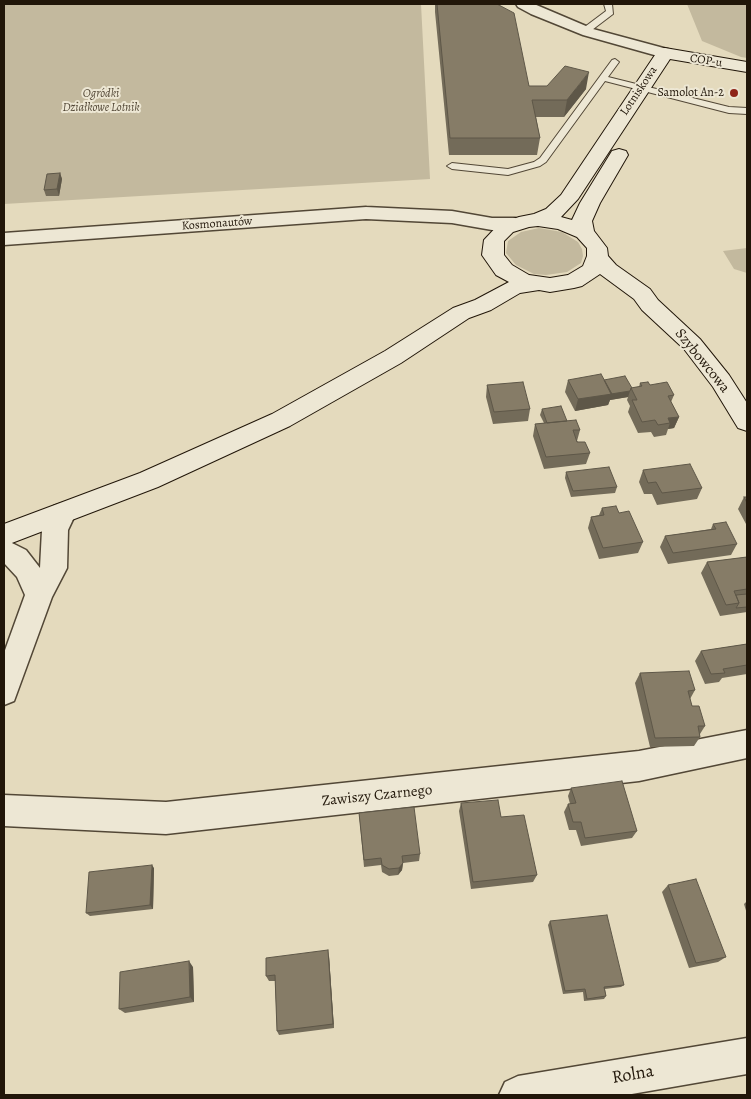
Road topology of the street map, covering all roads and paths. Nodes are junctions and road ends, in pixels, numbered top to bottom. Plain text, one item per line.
1 (523, 4) edge
2 (608, 4) edge
3 (585, 31) junction
4 (664, 54) junction
5 (615, 62) dead end
6 (747, 67) edge
7 (603, 78) junction
8 (642, 88) junction
9 (663, 88) junction
10 (747, 111) edge
11 (452, 166) dead end
12 (429, 217) junction
13 (538, 220) junction
14 (515, 224) junction
15 (584, 233) junction
16 (4, 239) edge
17 (494, 255) junction
18 (598, 256) junction
19 (574, 281) junction
20 (537, 284) junction
21 (650, 305) junction
22 (462, 313) junction
23 (747, 422) edge
24 (63, 513) junction
25 (4, 535) edge
26 (4, 550) edge
27 (39, 595) junction
28 (4, 692) edge
29 (747, 744) edge
30 (4, 811) edge
31 (747, 1056) edge
32 (518, 1095) edge

1 - 3 street, Lotniskowa
2 - 3 lane
3 - 4 street, Lotniskowa
4 - 8 main road, Lotniskowa
4 - 9 main road, COP-u
5 - 7 lane
6 - 9 main road, COP-u
7 - 8 lane
7 - 11 lane
8 - 9 lane
8 - 13 main road, Lotniskowa
9 - 10 lane
9 - 15 main road, Lotniskowa
12 - 14 street, Kosmonautów
12 - 16 street, Kosmonautów
12 - 17 street, Kosmonautów
13 - 14 main road
13 - 15 main road
14 - 17 main road
15 - 18 main road
17 - 20 main road
17 - 22 main road
18 - 19 main road
18 - 21 main road, Szybowcowa
19 - 20 main road
19 - 21 main road, Szybowcowa
20 - 22 main road
21 - 23 main road, Szybowcowa
22 - 24 main road
24 - 25 main road
24 - 27 street
26 - 27 street
27 - 28 street
29 - 30 street, Zawiszy Czarnego
31 - 32 street, Rolna

